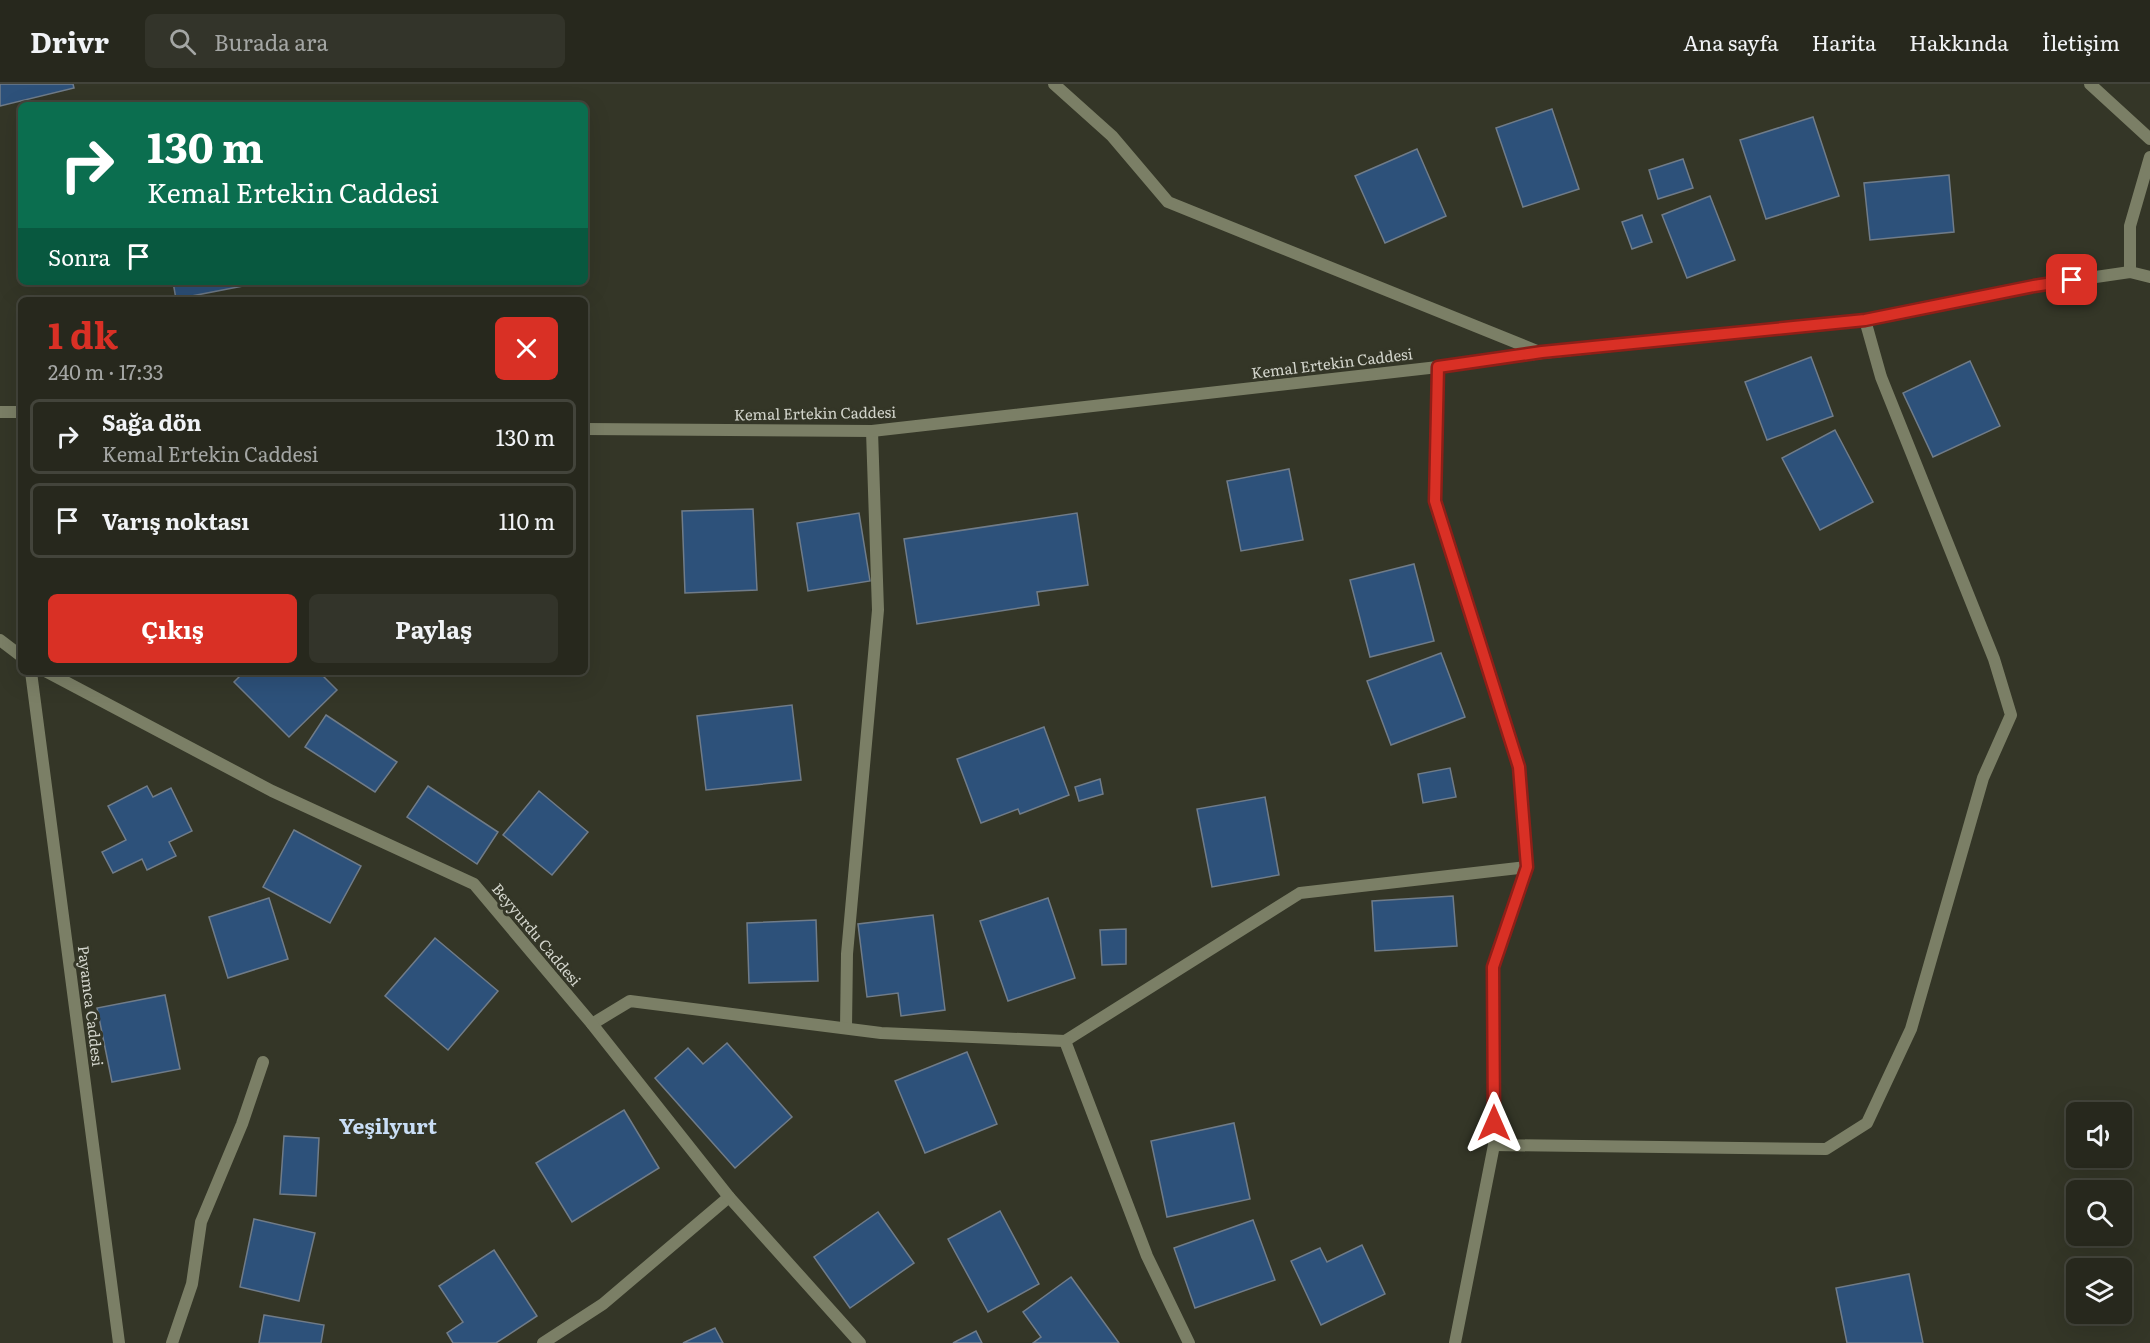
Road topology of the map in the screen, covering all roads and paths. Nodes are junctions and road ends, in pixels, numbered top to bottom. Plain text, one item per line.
1 (1054, 84) edge
2 (2090, 84) edge
3 (2150, 139) edge
4 (2150, 157) edge
5 (2130, 272) junction
6 (2150, 278) edge
7 (1865, 320) junction
8 (1542, 352) junction
9 (1438, 367) junction
10 (0, 412) edge
11 (18, 412) edge
12 (588, 429) edge
13 (872, 432) junction
14 (0, 640) edge
15 (18, 654) edge
16 (31, 675) edge
17 (52, 675) edge
18 (1527, 867) junction
19 (592, 1024) junction
20 (846, 1028) junction
21 (1065, 1041) junction
22 (263, 1062) dead end
23 (1494, 1145) junction
24 (729, 1197) junction
25 (119, 1343) edge
26 (172, 1343) edge
27 (543, 1343) edge
28 (860, 1343) edge
29 (1189, 1343) edge
30 (1455, 1343) edge

1 - 8 street
2 - 3 street
4 - 5 street
5 - 6 street, Kemal Ertekin Caddesi
5 - 7 street, Kemal Ertekin Caddesi
7 - 8 street, Kemal Ertekin Caddesi
7 - 23 street
8 - 9 street, Kemal Ertekin Caddesi
9 - 13 street, Kemal Ertekin Caddesi
9 - 18 street
10 - 11 street
12 - 13 street, Kemal Ertekin Caddesi
13 - 20 street
14 - 15 street
16 - 25 street, Payamca Caddesi
17 - 19 street, Beyyurdu Caddesi
18 - 21 street
18 - 23 street
19 - 20 street
19 - 24 street, Beyyurdu Caddesi
20 - 21 street
21 - 29 street
22 - 26 street
23 - 30 street
24 - 27 street
24 - 28 street, Beyyurdu Caddesi

